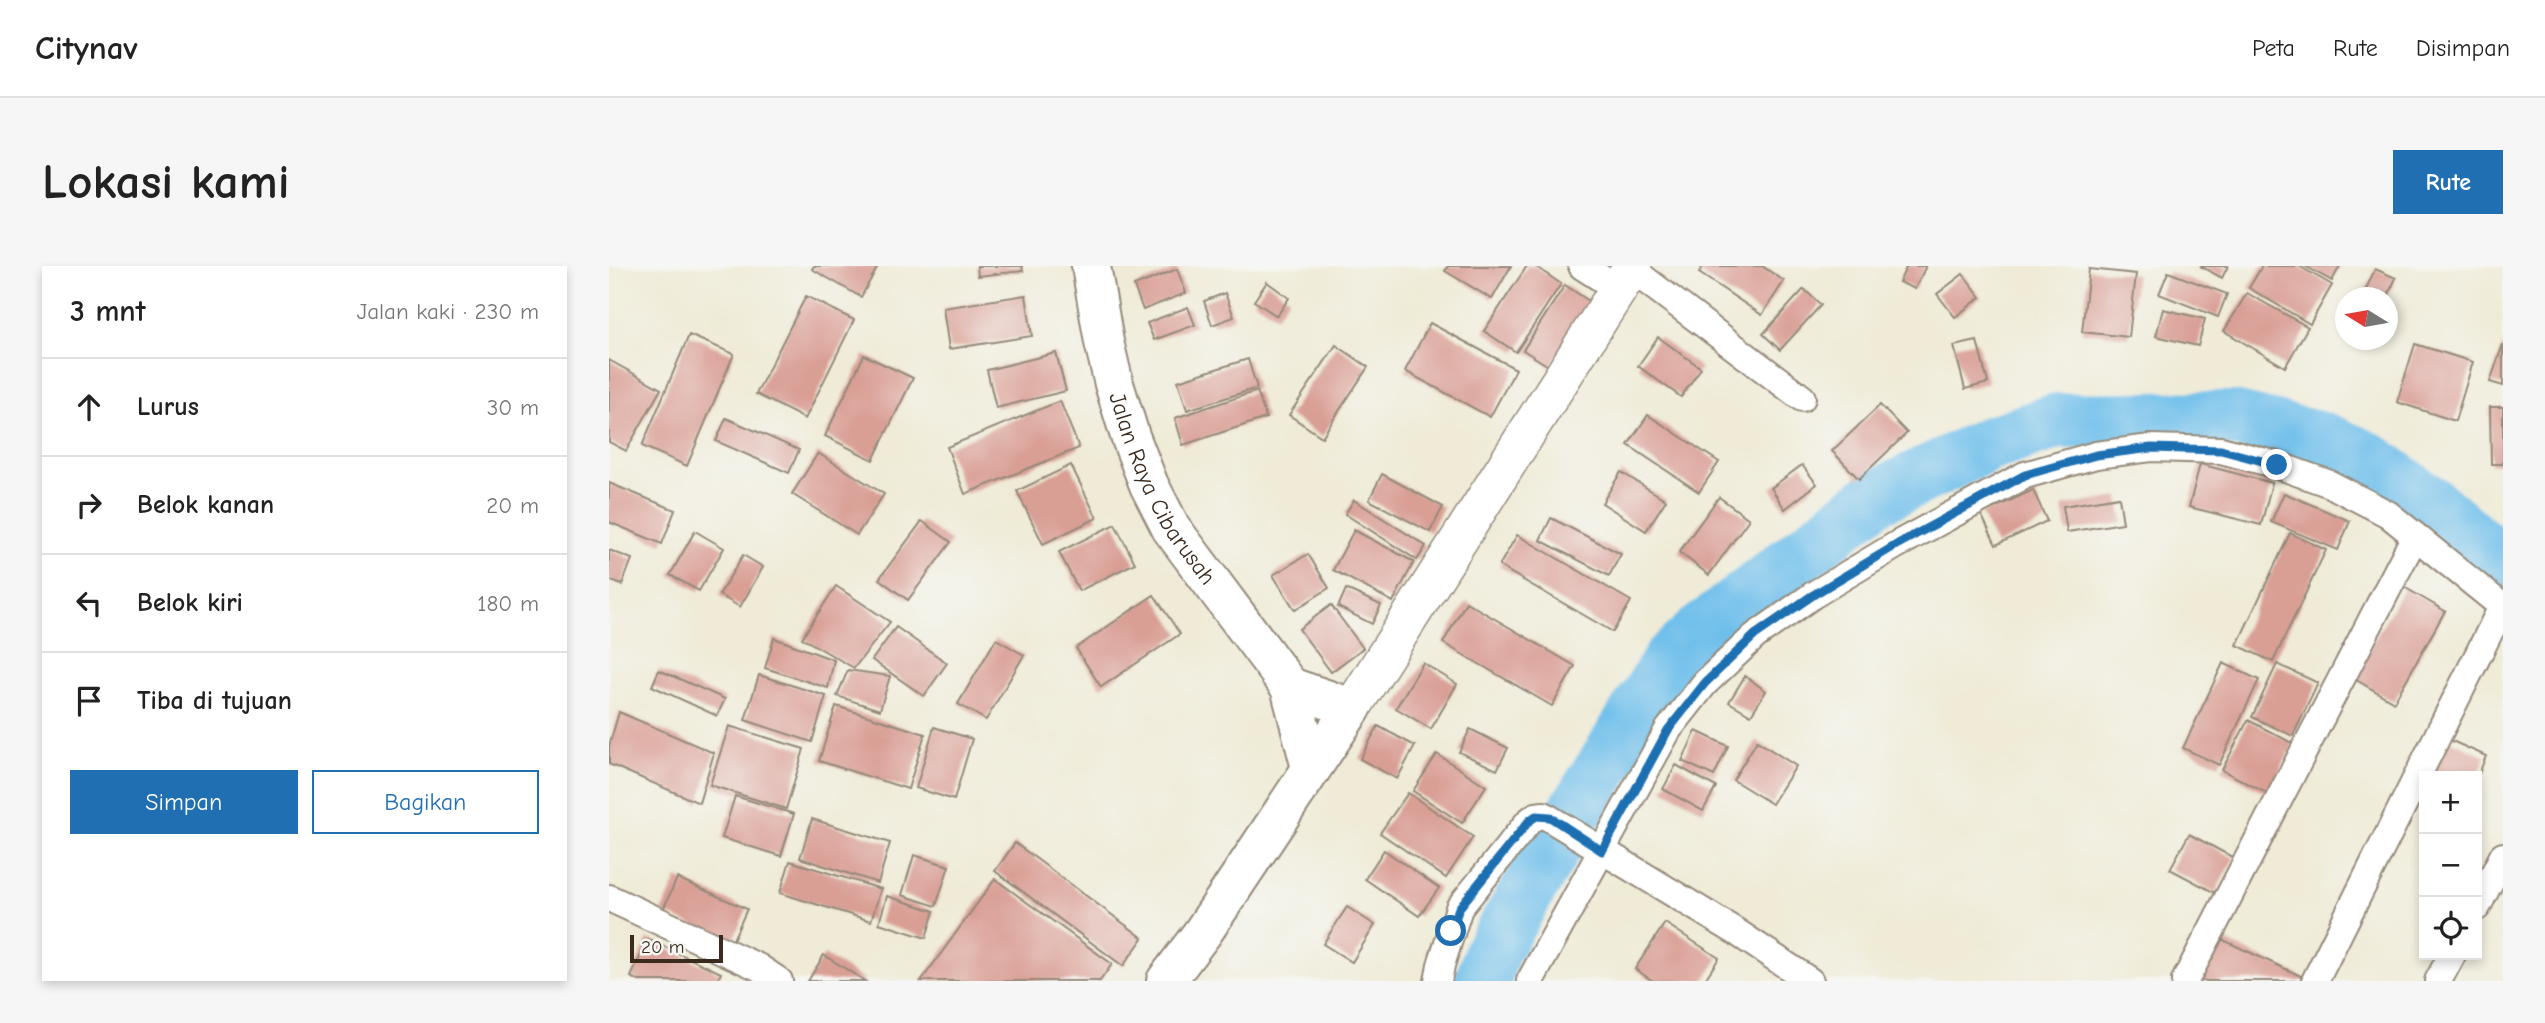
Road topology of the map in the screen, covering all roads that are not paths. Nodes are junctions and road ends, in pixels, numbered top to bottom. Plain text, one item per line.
1 (1091, 266) edge
2 (1582, 266) edge
3 (1627, 275) edge
4 (1802, 398) dead end
5 (2415, 536) junction
6 (2503, 607) edge
7 (1290, 687) junction
8 (1352, 708) junction
9 (1311, 768) junction
10 (1592, 844) junction
11 (2503, 856) edge
12 (2482, 897) edge
13 (609, 898) edge
14 (2449, 960) edge
15 (779, 981) edge
16 (1166, 981) edge
17 (1438, 981) edge
18 (1530, 981) edge
19 (1810, 981) edge
20 (2185, 981) edge
21 (2315, 981) edge
22 (2438, 981) edge

1 - 7 main road, Jalan Raya Cibarusah
2 - 3 street
3 - 4 street
3 - 8 street
5 - 6 street
5 - 10 street
5 - 20 street
6 - 21 street
7 - 8 main road
7 - 9 main road, Jalan Raya Cibarusah
8 - 9 main road
9 - 16 main road
10 - 17 street
10 - 18 street
10 - 19 street
11 - 12 street
13 - 15 street
14 - 22 street

